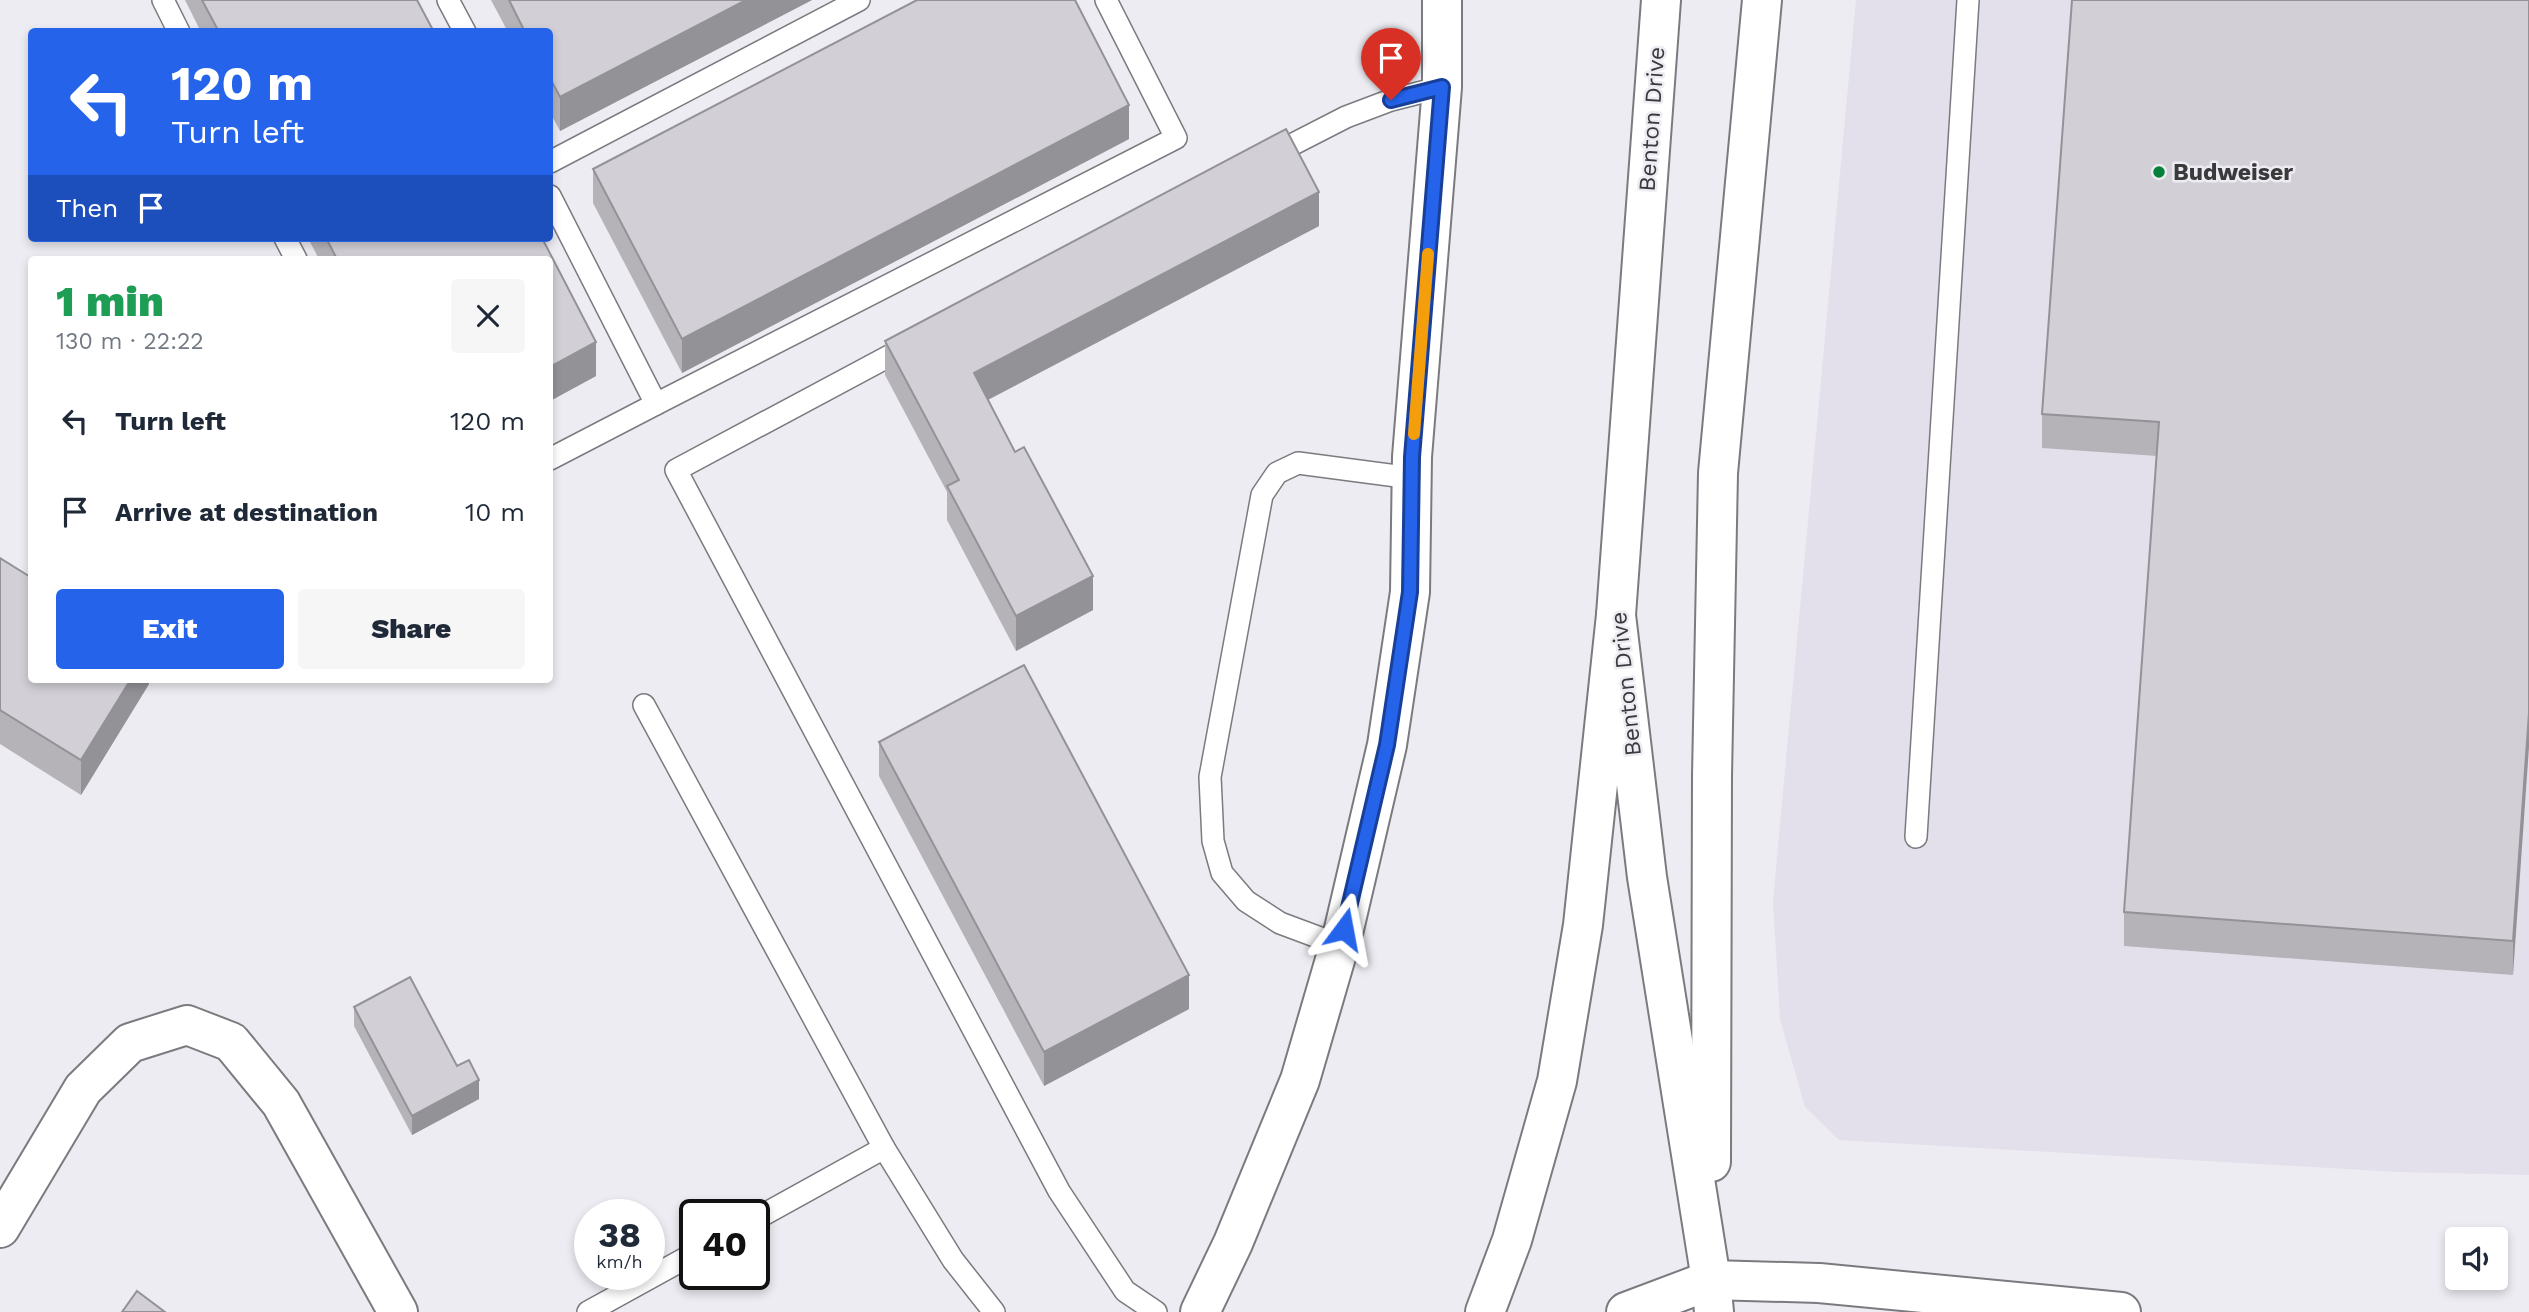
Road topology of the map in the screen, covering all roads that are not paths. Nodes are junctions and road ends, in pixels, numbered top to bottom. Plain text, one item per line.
1 (163, 0) edge
2 (448, 0) edge
3 (859, 0) edge
4 (1106, 0) edge
5 (1442, 0) edge
6 (1661, 0) edge
7 (1762, 0) edge
8 (1968, 0) edge
9 (177, 28) edge
10 (463, 28) edge
11 (1442, 87) junction
12 (553, 160) edge
13 (1256, 164) edge
14 (553, 202) edge
15 (923, 339) edge
16 (656, 404) junction
17 (553, 458) edge
18 (1412, 478) junction
19 (1616, 615) junction
20 (644, 705) dead end
21 (1916, 837) dead end
22 (1339, 945) junction
23 (884, 1147) junction
24 (770, 1211) edge
25 (0, 1228) edge
26 (679, 1262) edge
27 (1712, 1296) edge
28 (398, 1312) edge
29 (588, 1312) edge
30 (994, 1312) edge
31 (1156, 1312) edge
32 (1200, 1312) edge
33 (1485, 1312) edge
34 (1626, 1312) edge
35 (2121, 1312) edge

1 - 9 lane
2 - 10 lane
3 - 12 lane
4 - 16 lane
5 - 11 main road
6 - 19 main road, Benton Drive
7 - 27 main road
8 - 21 lane
11 - 13 lane
11 - 18 main road
14 - 16 lane
15 - 31 lane
16 - 17 lane
18 - 22 main road
18 - 22 lane
19 - 27 main road, Benton Drive
19 - 33 main road
20 - 23 lane
22 - 32 main road
23 - 24 lane
23 - 30 lane
25 - 28 main road
26 - 29 lane
27 - 34 main road
27 - 35 main road

